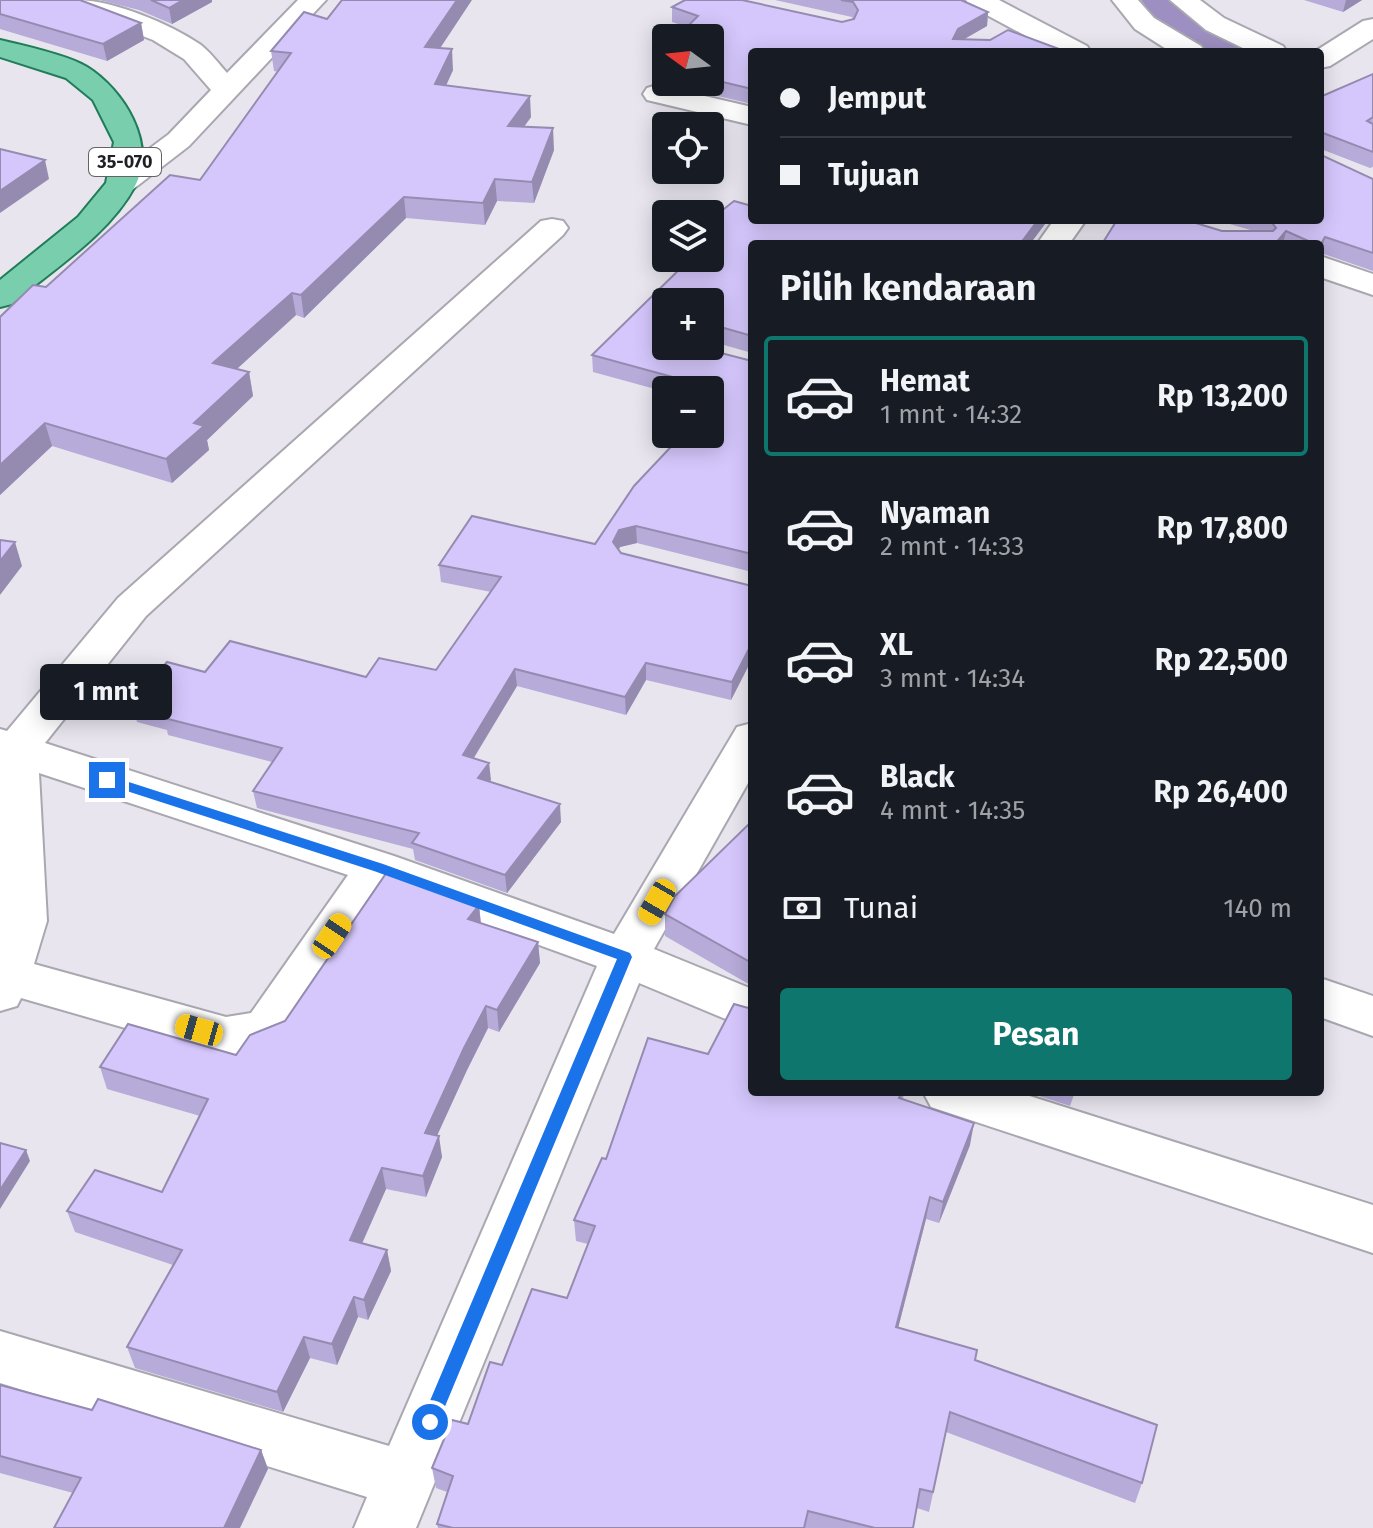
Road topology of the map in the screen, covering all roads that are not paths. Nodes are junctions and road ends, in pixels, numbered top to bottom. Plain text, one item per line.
1 (313, 0) edge
2 (979, 0) edge
3 (1125, 0) edge
4 (1183, 0) edge
5 (81, 3) edge
6 (1020, 23) junction
7 (1373, 27) edge
8 (994, 37) edge
9 (0, 48) edge
10 (1069, 48) edge
11 (1184, 48) edge
12 (1265, 48) edge
13 (1324, 58) edge
14 (228, 91) junction
15 (666, 96) edge
16 (748, 115) edge
17 (121, 184) junction
18 (552, 228) dead end
19 (1324, 267) edge
20 (1373, 285) edge
21 (0, 297) edge
22 (748, 745) edge
23 (6, 746) edge
24 (378, 868) junction
25 (625, 957) junction
26 (3, 983) edge
27 (1324, 998) edge
28 (748, 1008) edge
29 (1373, 1016) edge
30 (961, 1096) edge
31 (1373, 1229) edge
32 (0, 1357) edge
33 (395, 1504) edge

1 - 14 street
2 - 6 street
3 - 11 street
4 - 12 street
5 - 14 street
6 - 8 street
6 - 10 street
7 - 13 street
9 - 17 main road, 35-070
14 - 17 street
15 - 16 street
17 - 21 main road, 35-070
18 - 23 street
19 - 20 street
22 - 25 street
23 - 24 street
23 - 26 street
24 - 25 street
24 - 26 street
25 - 28 street
25 - 33 street
27 - 29 street
30 - 31 street
32 - 33 street

